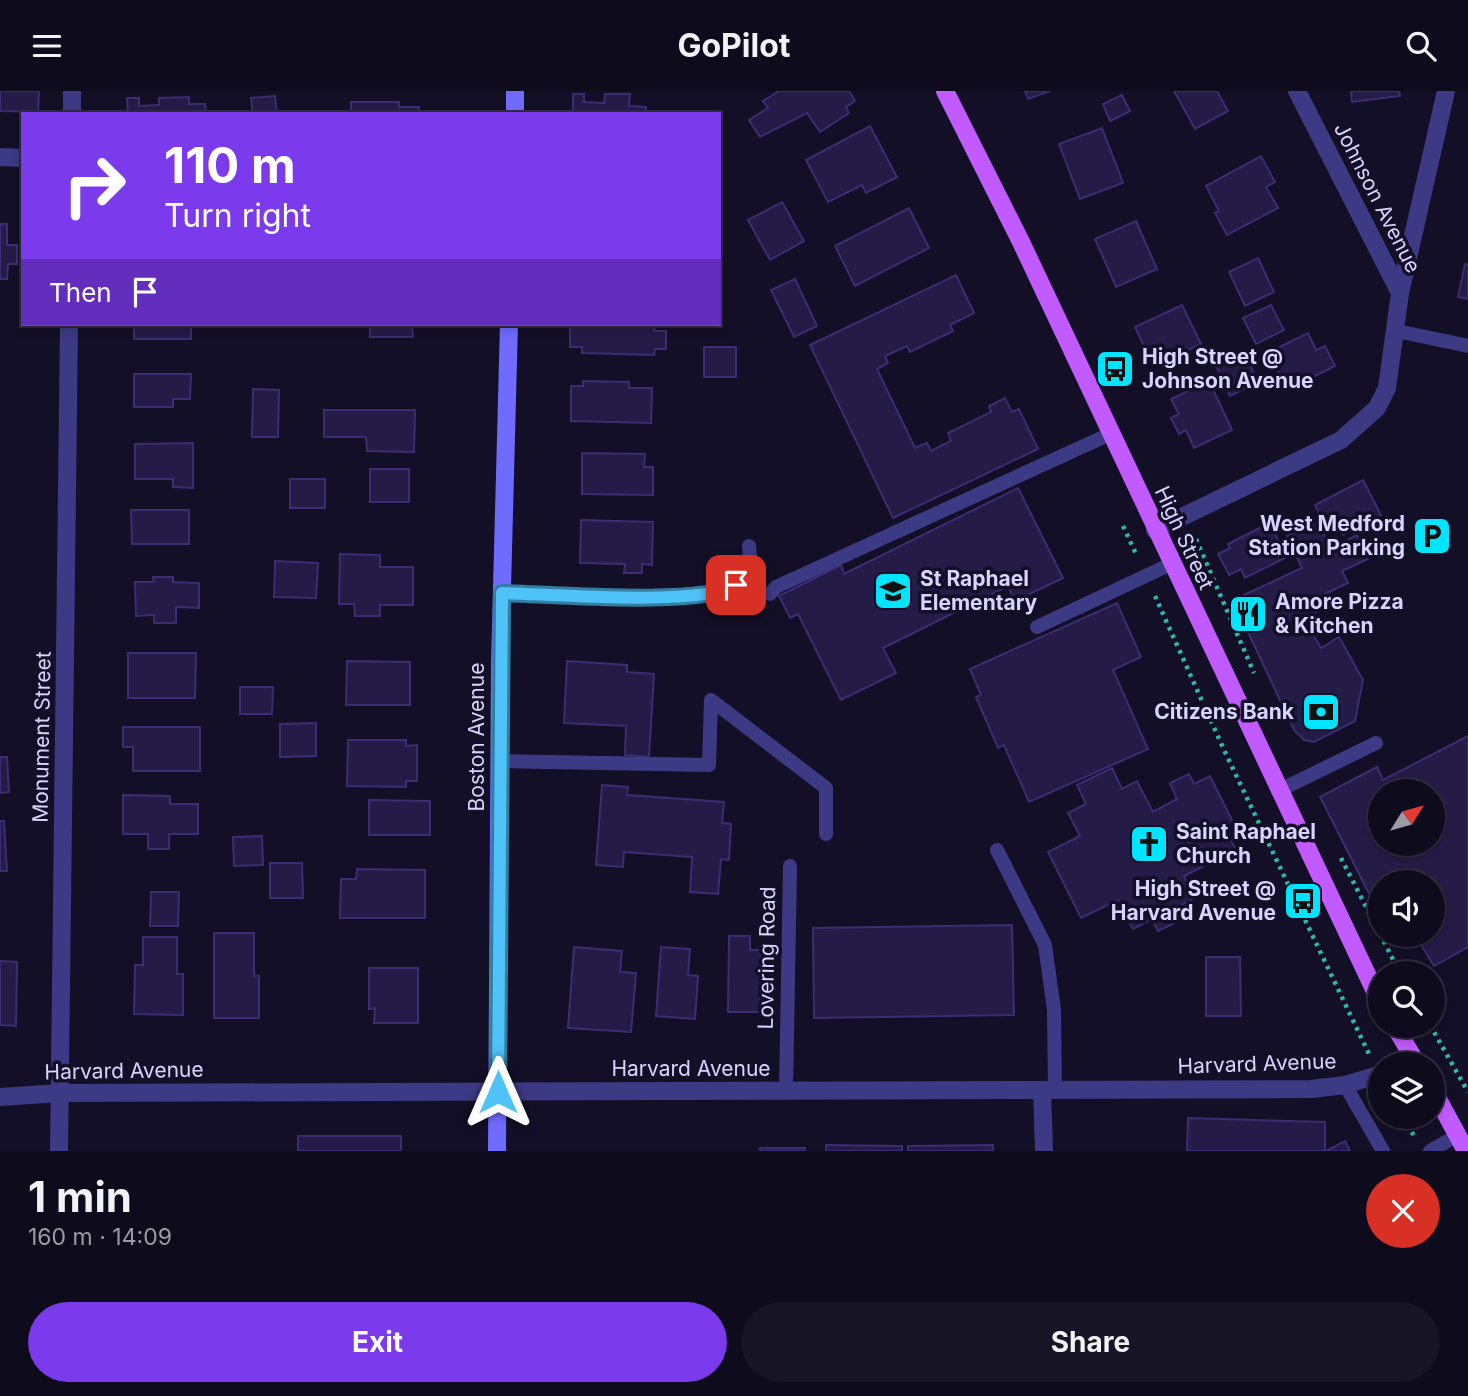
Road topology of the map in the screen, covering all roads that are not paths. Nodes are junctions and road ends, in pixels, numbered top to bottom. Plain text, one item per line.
1 (72, 91) edge
2 (515, 91) edge
3 (945, 91) edge
4 (1297, 91) edge
5 (1446, 91) edge
6 (72, 112) edge
7 (514, 112) edge
8 (0, 157) edge
9 (21, 157) edge
10 (1400, 293) junction
11 (69, 326) edge
12 (509, 326) edge
13 (1397, 331) junction
14 (1468, 346) edge
15 (1110, 434) junction
16 (1155, 530) junction
17 (749, 546) dead end
18 (1171, 564) junction
19 (502, 593) junction
20 (769, 594) dead end
21 (1037, 627) dead end
22 (1376, 743) dead end
23 (499, 761) junction
24 (1278, 791) junction
25 (826, 834) dead end
26 (997, 850) dead end
27 (790, 866) dead end
28 (1368, 977) edge
29 (1368, 1078) edge
30 (1345, 1085) junction
31 (1049, 1090) junction
32 (498, 1092) junction
33 (60, 1093) junction
34 (786, 1093) junction
35 (0, 1097) edge
36 (1445, 1112) edge
37 (1462, 1143) edge
38 (59, 1151) edge
39 (497, 1151) edge
40 (1044, 1151) edge
41 (1383, 1151) edge
42 (1430, 1151) edge

1 - 6 street
2 - 7 main road
3 - 15 main road, High Street
4 - 10 street, Johnson Avenue
5 - 10 street
8 - 9 street
10 - 13 street, Johnson Avenue
11 - 33 street, Monument Street
12 - 19 main road, Boston Avenue
13 - 14 lane
13 - 16 street, Johnson Avenue
15 - 16 main road, High Street
15 - 20 lane
16 - 18 main road, High Street
17 - 19 lane
18 - 21 lane
18 - 24 main road, High Street
19 - 23 main road, Boston Avenue
22 - 24 lane
23 - 25 lane
23 - 32 main road, Boston Avenue
24 - 28 main road, High Street
26 - 31 lane
27 - 34 lane, Lovering Road
29 - 30 street, Harvard Avenue
30 - 31 street, Harvard Avenue
30 - 41 lane
31 - 34 street, Harvard Avenue
31 - 40 street
32 - 33 street, Harvard Avenue
32 - 34 street, Harvard Avenue
32 - 39 main road, Boston Avenue
33 - 35 street, Harvard Avenue
33 - 38 street, Monument Street
36 - 37 main road
37 - 42 lane

